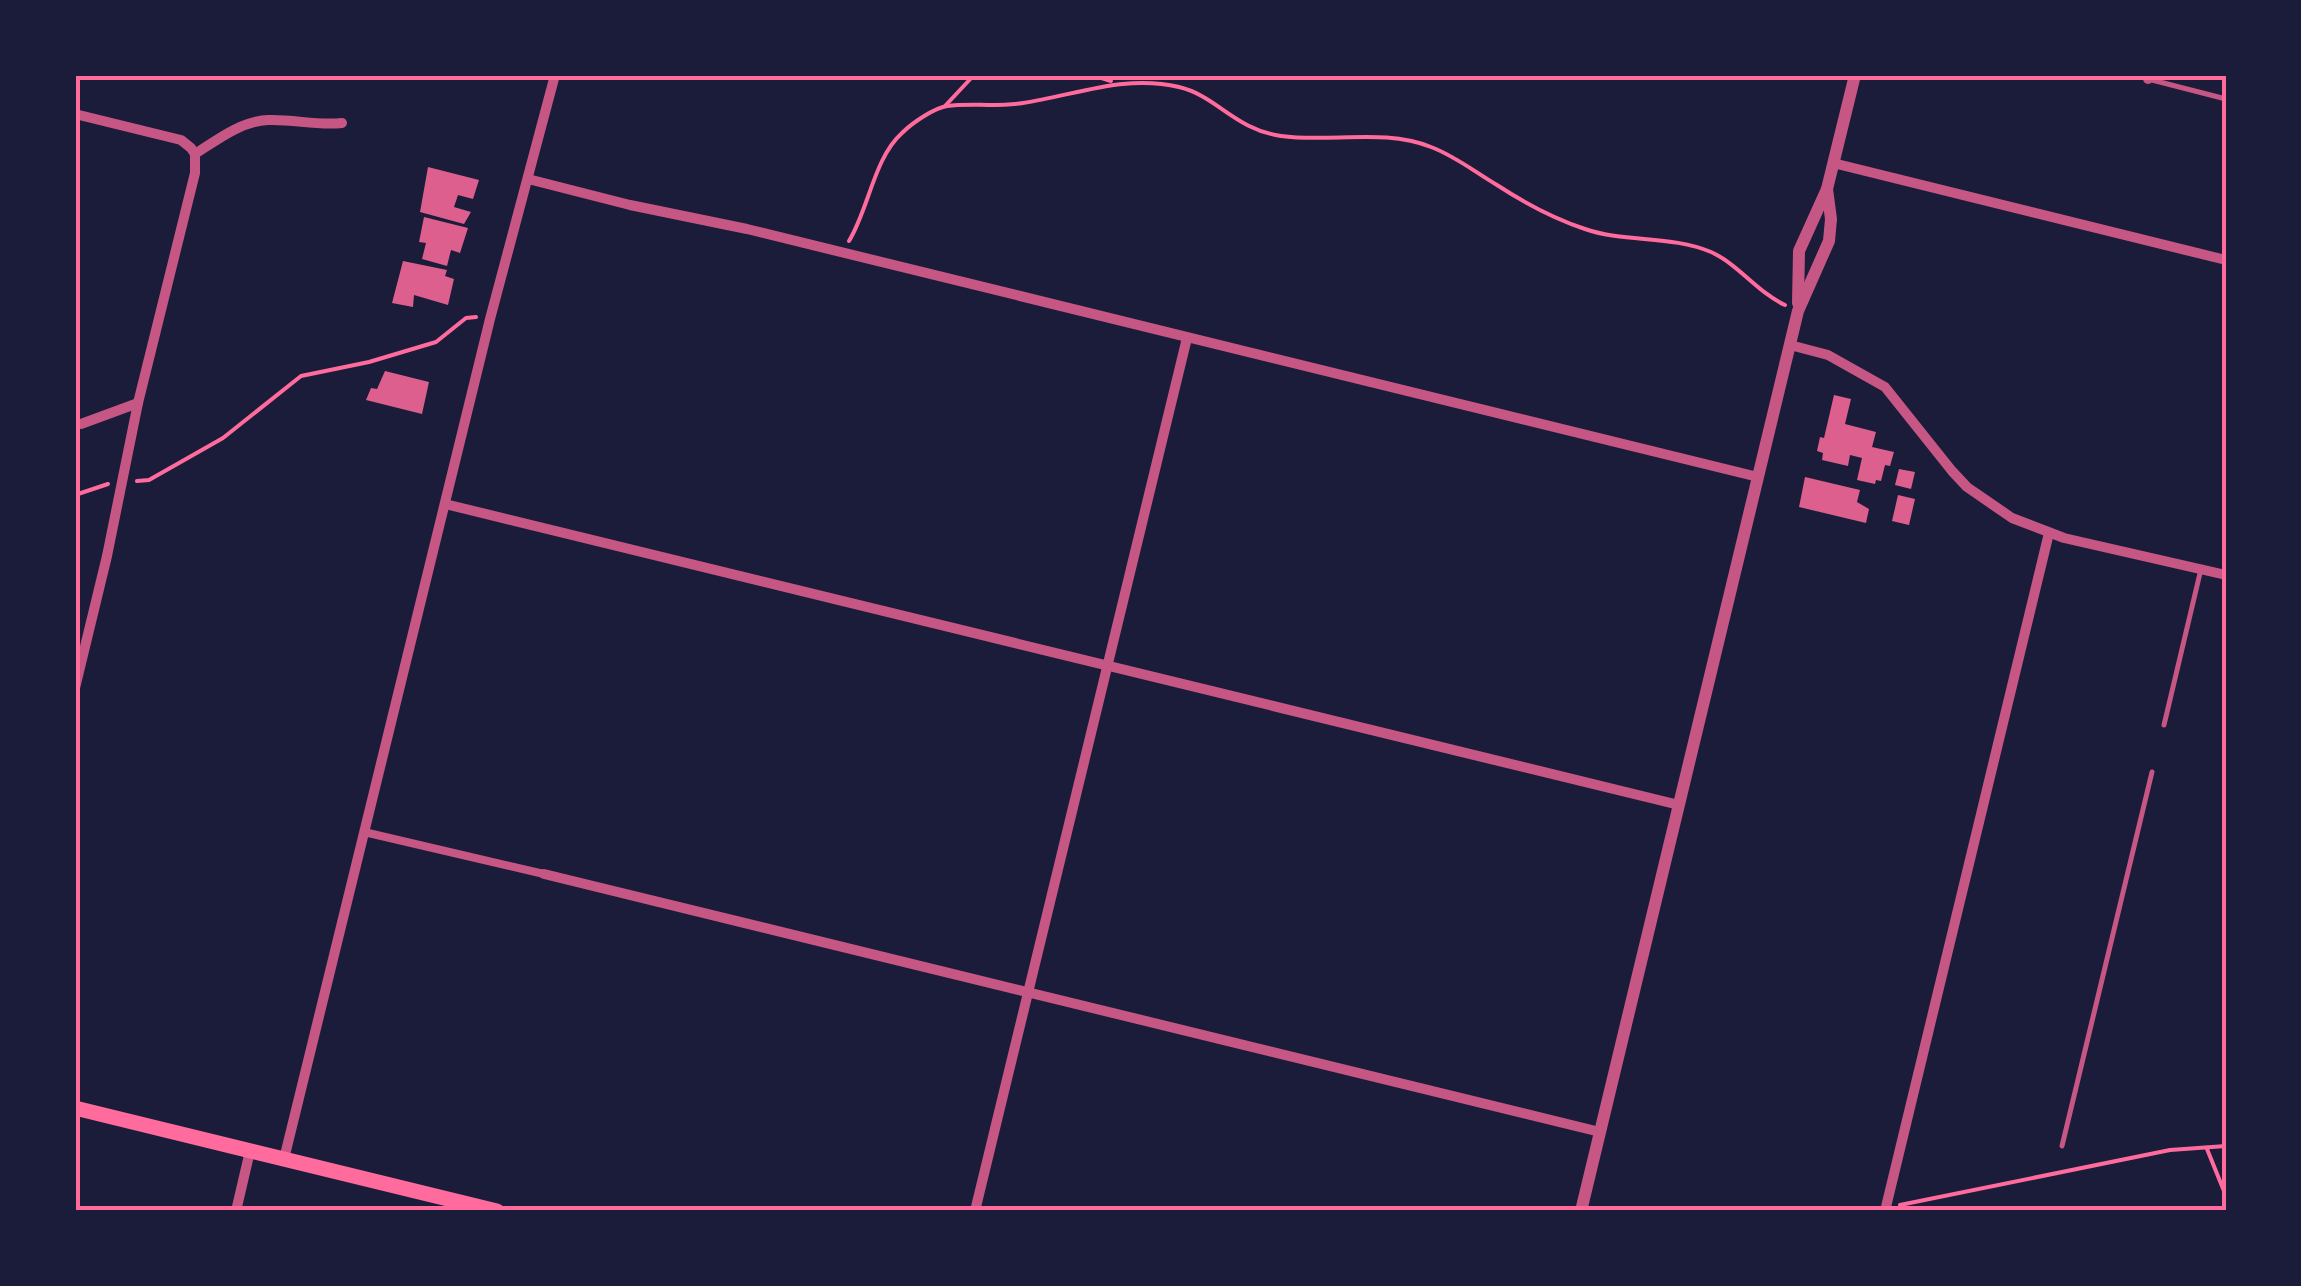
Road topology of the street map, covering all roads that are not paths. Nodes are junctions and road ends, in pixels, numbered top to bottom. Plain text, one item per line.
1 (555, 75) edge
2 (1854, 75) edge
3 (2148, 77) edge
4 (2226, 99) edge
5 (75, 114) edge
6 (342, 123) dead end
7 (194, 154) junction
8 (1833, 164) junction
9 (528, 180) junction
10 (1827, 188) junction
11 (2226, 260) edge
12 (1798, 311) junction
13 (1187, 338) junction
14 (1790, 346) junction
15 (138, 402) junction
16 (81, 424) dead end
17 (1758, 477) junction
18 (445, 504) junction
19 (2048, 534) junction
20 (2201, 570) junction
21 (2226, 576) edge
22 (1108, 666) junction
23 (75, 688) edge
24 (2164, 726) dead end
25 (2152, 772) dead end
26 (1679, 805) junction
27 (364, 832) junction
28 (544, 874) joint
29 (1027, 994) junction
30 (75, 1108) edge
31 (1600, 1132) junction
32 (2062, 1146) dead end
33 (250, 1151) junction
34 (284, 1159) junction
35 (1885, 1209) edge
36 (236, 1211) edge
37 (498, 1211) edge
38 (975, 1211) edge
39 (1581, 1211) edge

1 - 9 street
2 - 8 street
3 - 4 lane
5 - 7 street
6 - 7 street
7 - 15 street
8 - 10 street
8 - 11 street
9 - 13 street
9 - 18 street
10 - 12 street
10 - 12 street
12 - 14 street
13 - 17 street
13 - 22 street
14 - 17 street
14 - 19 street
15 - 16 street
15 - 23 street
17 - 26 street
18 - 22 street
18 - 27 street
19 - 20 street
19 - 35 street
20 - 21 street
20 - 24 lane
22 - 26 street
22 - 29 street
25 - 32 lane
26 - 31 street
27 - 28 street
27 - 34 street
28 - 29 street
29 - 31 street
29 - 38 street
30 - 33 main road
31 - 39 street
33 - 34 main road
33 - 36 street
34 - 37 main road

